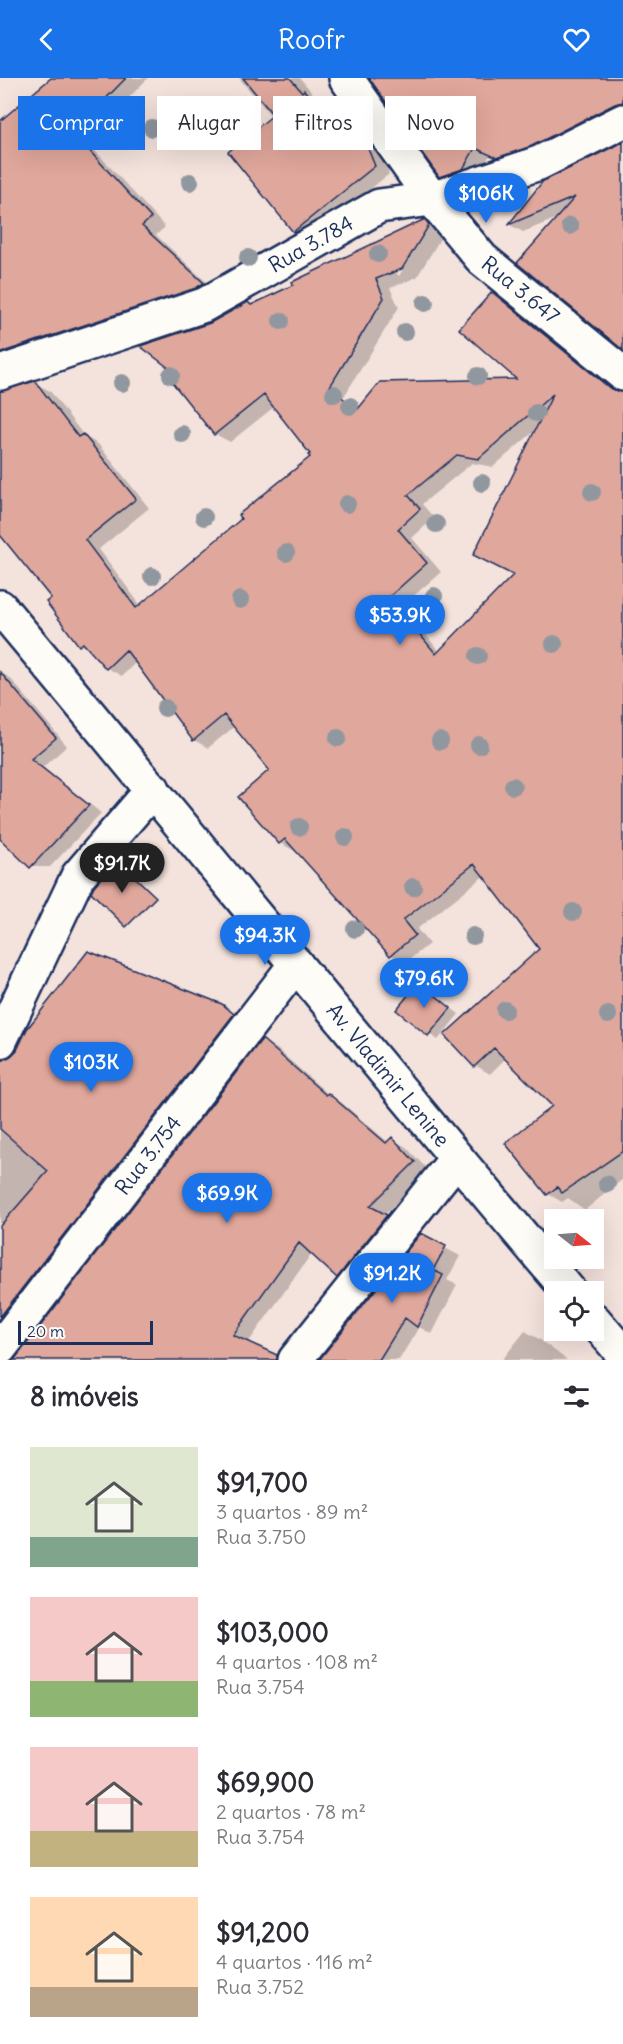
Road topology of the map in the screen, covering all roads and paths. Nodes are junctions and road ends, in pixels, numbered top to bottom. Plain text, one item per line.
1 (346, 78) edge
2 (623, 122) edge
3 (432, 199) junction
4 (0, 373) edge
5 (623, 374) edge
6 (0, 607) edge
7 (153, 789) junction
8 (296, 964) junction
9 (0, 1041) edge
10 (456, 1159) junction
11 (561, 1281) edge
12 (604, 1332) edge
13 (0, 1348) edge
14 (623, 1354) edge
15 (295, 1360) edge

1 - 3 street, Rua 3.647
2 - 3 street, Rua 3.784
3 - 4 street, Rua 3.784
3 - 5 street, Rua 3.647
6 - 7 street, Av. Vladimir Lenine
7 - 8 street, Av. Vladimir Lenine
7 - 9 street
8 - 10 street, Av. Vladimir Lenine
8 - 13 street, Rua 3.754
10 - 11 street, Av. Vladimir Lenine
10 - 15 street
12 - 14 street

